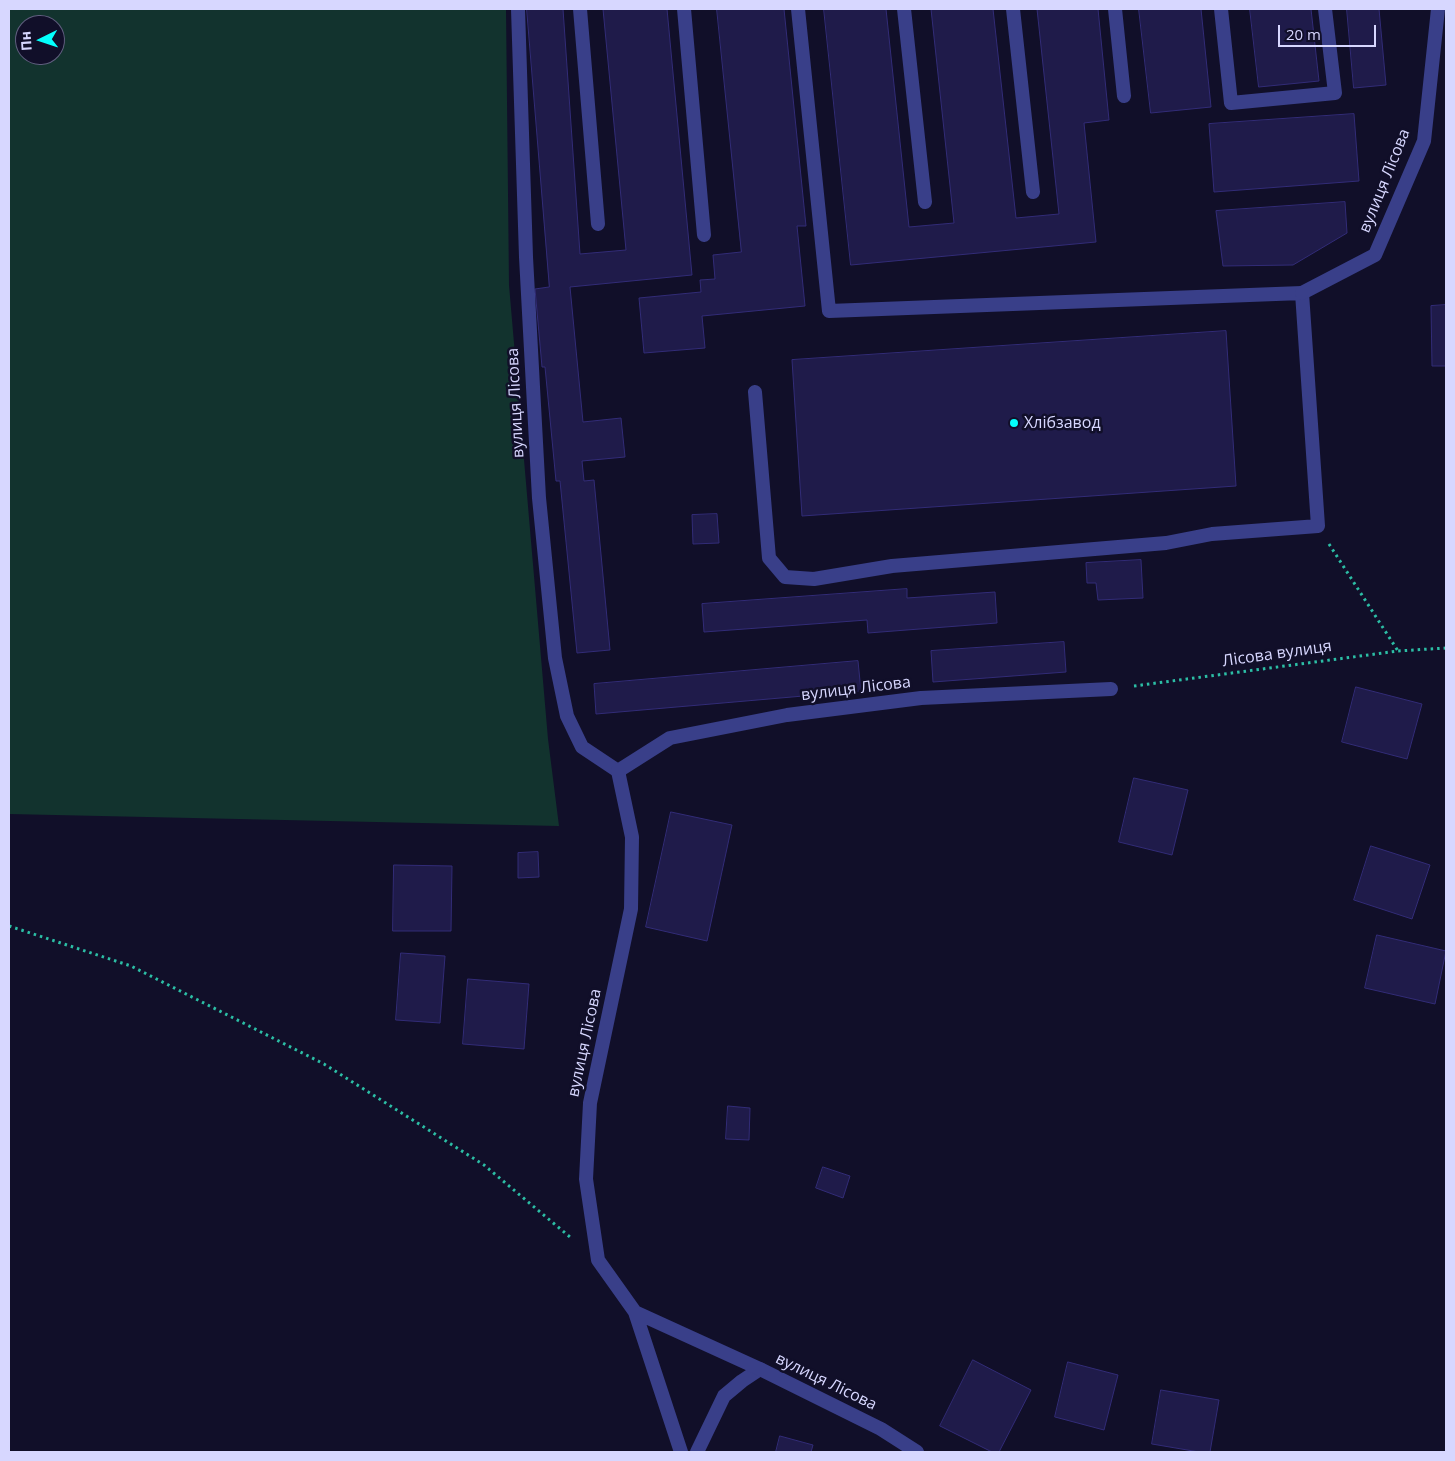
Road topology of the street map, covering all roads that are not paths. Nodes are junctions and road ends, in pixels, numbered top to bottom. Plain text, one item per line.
1 (518, 9) edge
2 (580, 9) edge
3 (684, 9) edge
4 (798, 9) edge
5 (904, 9) edge
6 (1013, 9) edge
7 (1115, 9) edge
8 (1220, 9) edge
9 (1325, 9) edge
10 (1438, 9) edge
11 (1124, 96) dead end
12 (1033, 192) dead end
13 (924, 202) dead end
14 (598, 224) dead end
15 (704, 235) dead end
16 (1302, 293) junction
17 (755, 392) dead end
18 (1111, 689) road end
19 (618, 771) junction
20 (635, 1312) junction
21 (760, 1369) junction
22 (681, 1452) edge
23 (697, 1452) edge
24 (917, 1452) edge

1 - 19 street, вулиця Лісова
2 - 14 street
3 - 15 street
4 - 16 street
5 - 13 street
6 - 12 street
7 - 11 street
8 - 9 street
10 - 16 street, вулиця Лісова
16 - 17 street
18 - 19 street, вулиця Лісова
19 - 20 street, вулиця Лісова
20 - 21 street, вулиця Лісова
20 - 22 street, вулиця Лісова
21 - 23 street
21 - 24 street, вулиця Лісова

